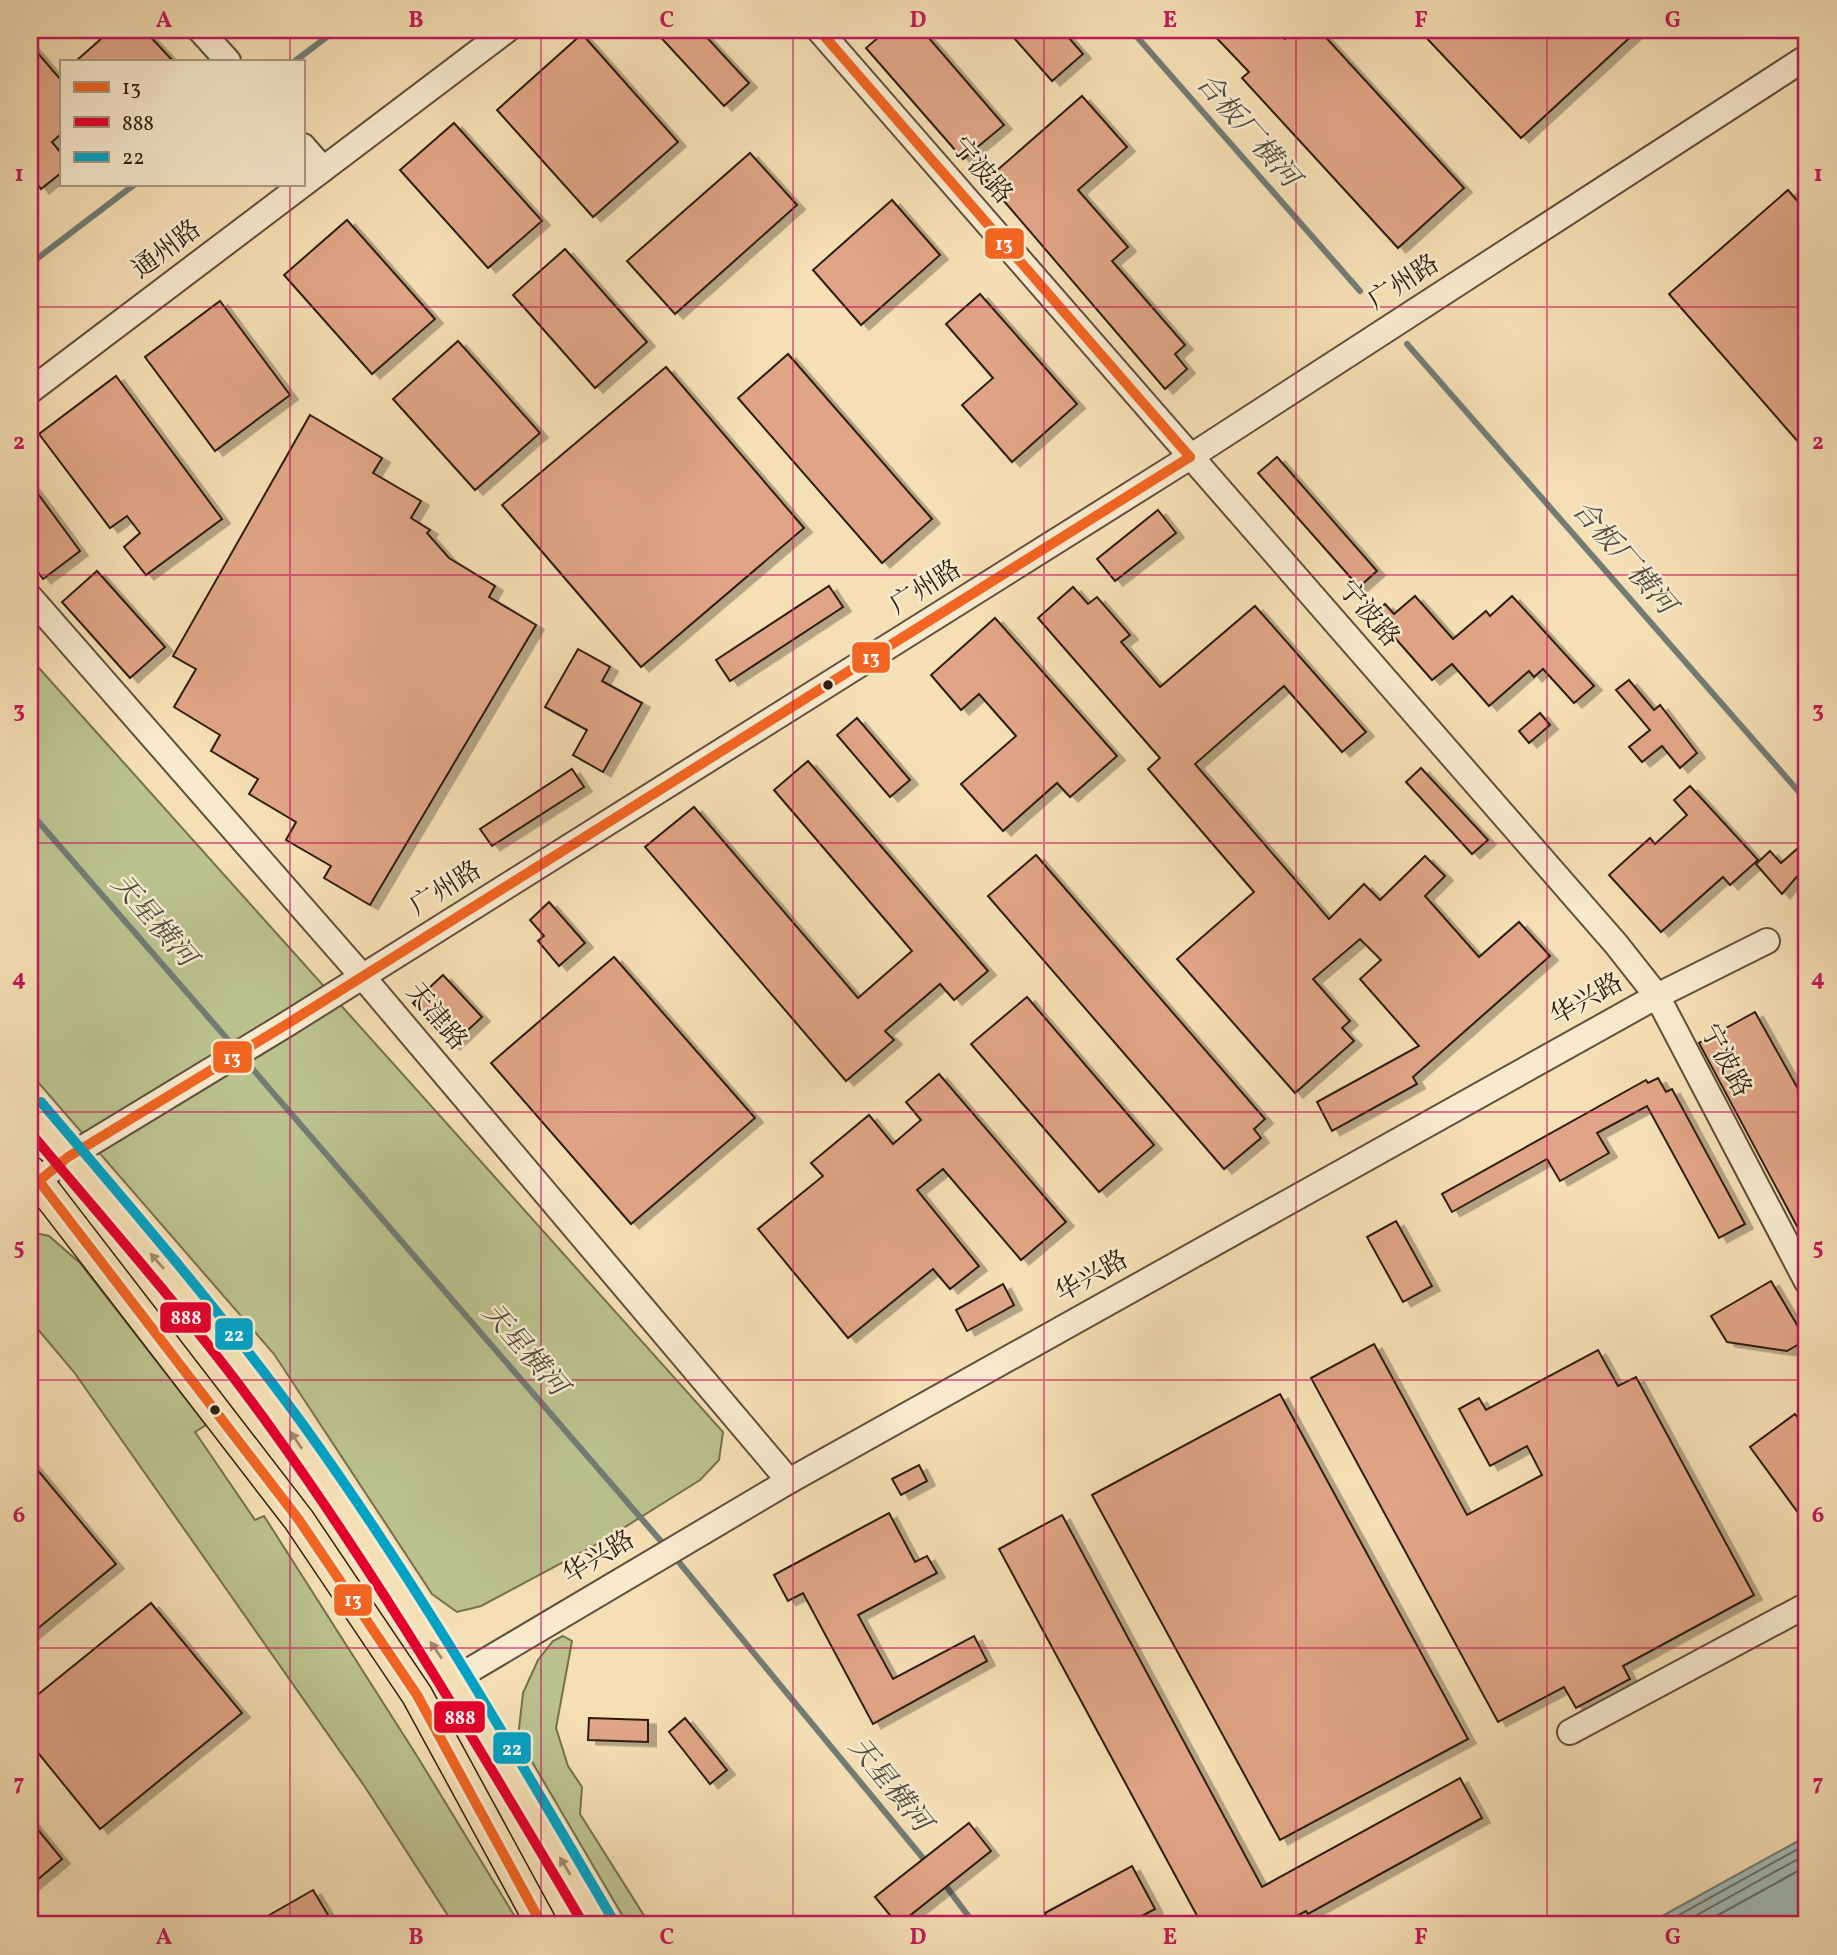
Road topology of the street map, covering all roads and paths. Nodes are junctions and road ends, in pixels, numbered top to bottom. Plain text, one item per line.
1 (200, 30) edge
2 (507, 30) edge
3 (819, 30) edge
4 (1807, 57) edge
5 (227, 60) edge
6 (304, 147) edge
7 (323, 169) junction
8 (304, 183) edge
9 (301, 186) edge
10 (30, 391) edge
11 (1191, 457) junction
12 (30, 597) edge
13 (1767, 941) dead end
14 (362, 976) junction
15 (1657, 996) junction
16 (30, 1111) edge
17 (68, 1157) junction
18 (33, 1180) edge
19 (1807, 1282) edge
20 (789, 1481) junction
21 (1807, 1605) edge
22 (455, 1679) junction
23 (1570, 1732) dead end
24 (542, 1925) edge
25 (600, 1925) edge

1 - 5 street
2 - 7 street, 通州路
3 - 11 street, 宁波路
4 - 11 street, 广州路
6 - 7 street
7 - 8 street, 通州路
9 - 10 street, 通州路
11 - 14 street, 广州路
11 - 15 street, 宁波路
12 - 14 street, 天津路
13 - 15 street, 华兴路
14 - 17 street, 广州路
14 - 20 street, 天津路
15 - 19 street, 宁波路
15 - 20 street, 华兴路
16 - 17 main road
17 - 18 street, 广州路
22 -> 17 main road
18 - 24 main road
20 - 22 street, 华兴路
21 - 23 street
25 -> 22 main road

